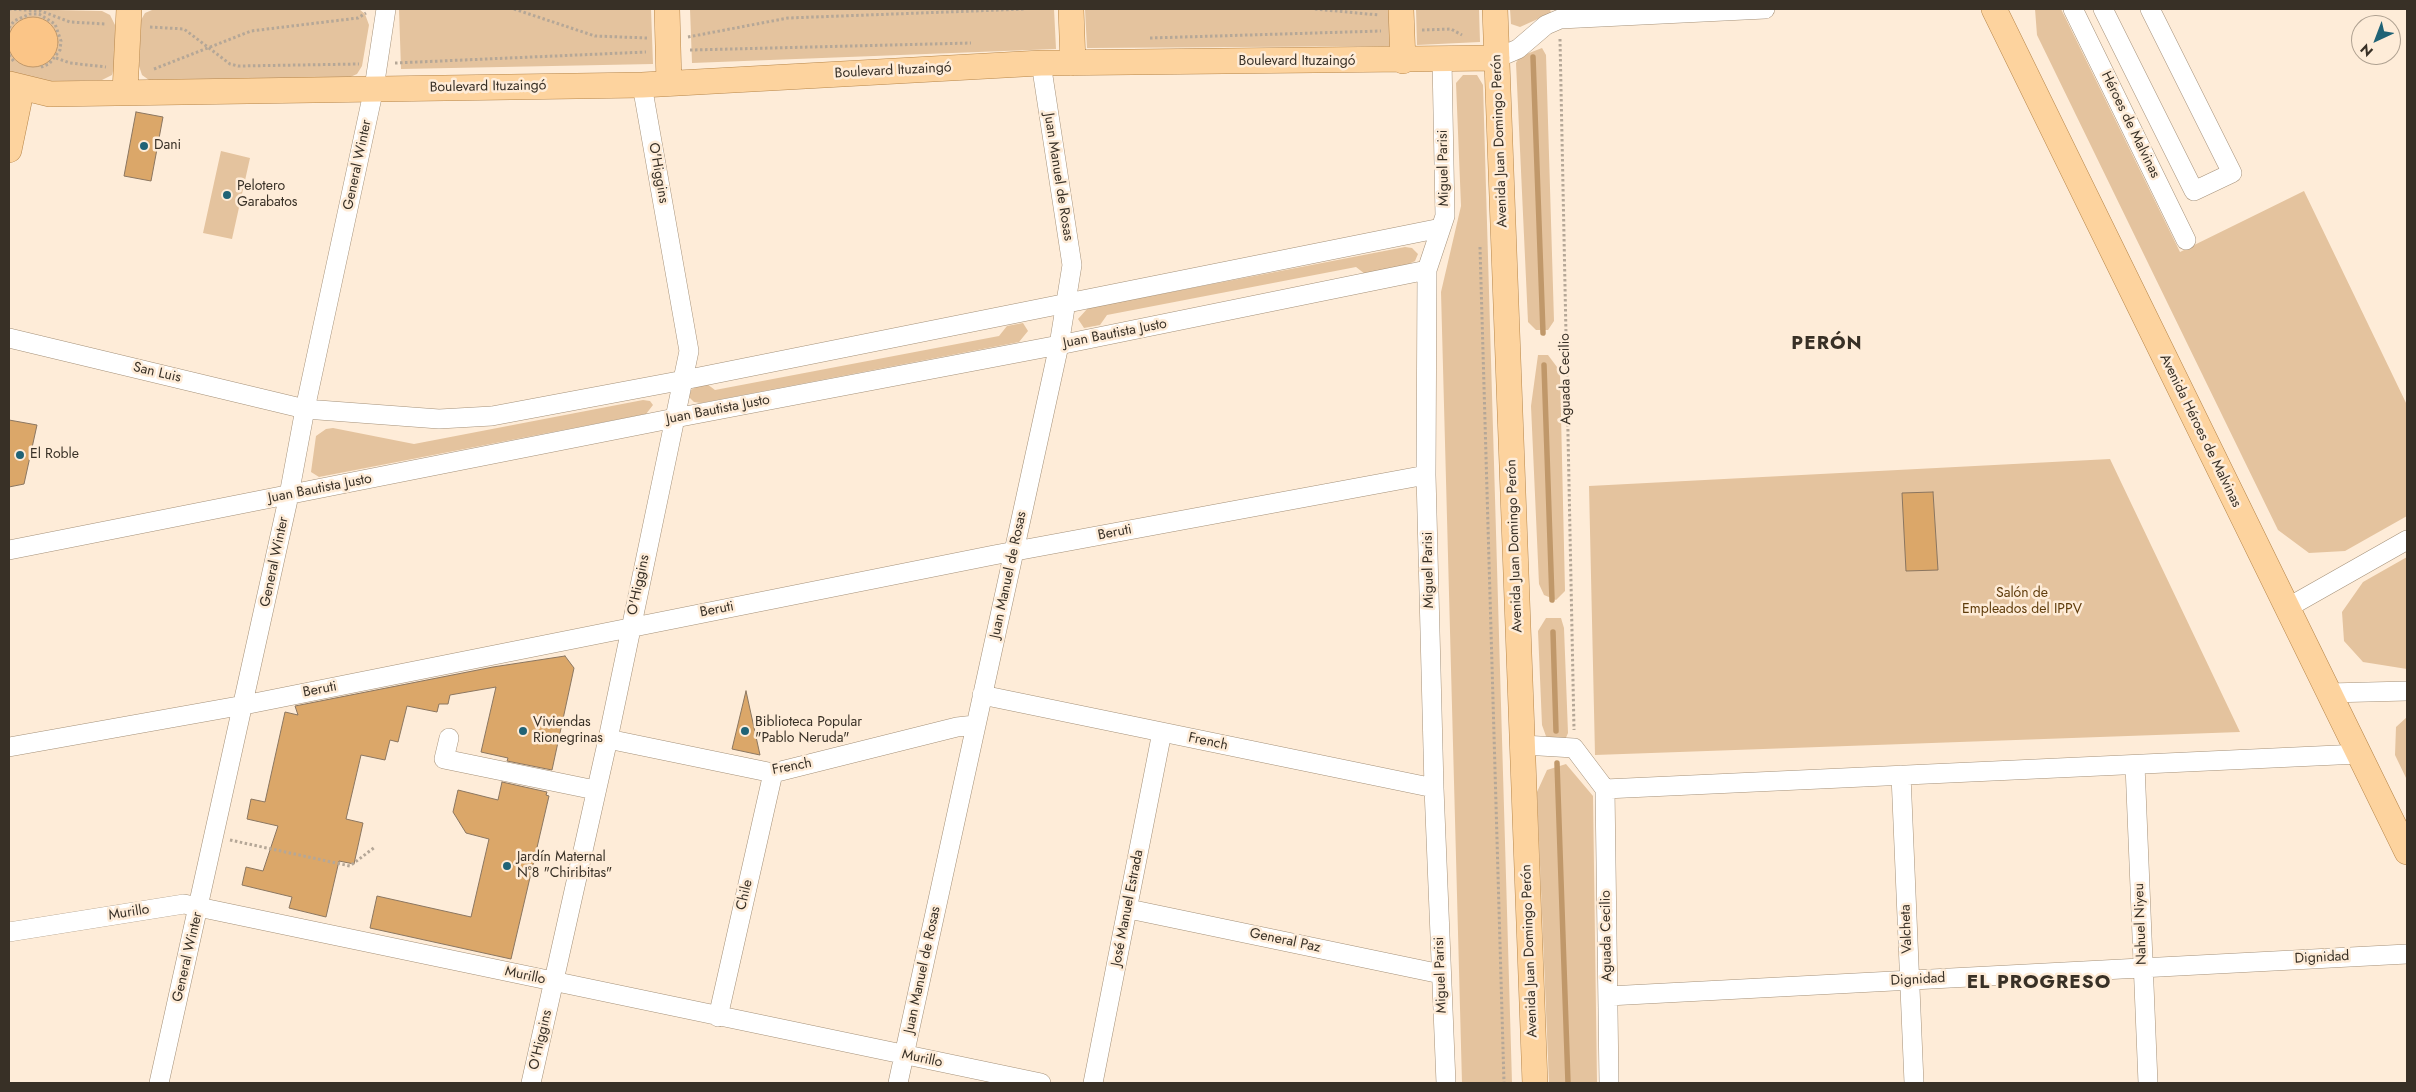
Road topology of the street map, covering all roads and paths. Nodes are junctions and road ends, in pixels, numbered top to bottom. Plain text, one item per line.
1 (9, 9) edge
2 (373, 9) edge
3 (386, 9) edge
4 (514, 9) edge
5 (667, 9) edge
6 (1026, 9) edge
7 (1072, 9) edge
8 (1315, 9) edge
9 (1495, 9) edge
10 (1765, 9) edge
11 (1994, 9) edge
12 (2073, 9) edge
13 (2102, 9) edge
14 (2150, 9) edge
15 (129, 17) edge
16 (1560, 18) junction
17 (1401, 19) edge
18 (9, 28) edge
19 (1142, 38) dead end
20 (974, 43) dead end
21 (668, 45) junction
22 (209, 48) junction
23 (9, 56) edge
24 (56, 58) junction
25 (1486, 59) junction
26 (1442, 60) junction
27 (1403, 61) junction
28 (1041, 63) junction
29 (1073, 63) junction
30 (376, 76) junction
31 (21, 77) edge
32 (126, 80) junction
33 (669, 83) junction
34 (642, 85) junction
35 (9, 150) edge
36 (2194, 191) junction
37 (2168, 204) junction
38 (1441, 228) junction
39 (1479, 238) dead end
40 (2186, 240) dead end
41 (1426, 270) junction
42 (1066, 302) junction
43 (9, 338) edge
44 (1058, 345) junction
45 (684, 380) junction
46 (305, 409) junction
47 (675, 418) junction
48 (1426, 475) junction
49 (289, 495) junction
50 (2407, 540) edge
51 (9, 550) edge
52 (1015, 552) junction
53 (2288, 608) junction
54 (630, 627) junction
55 (2407, 691) edge
56 (2329, 693) junction
57 (982, 695) junction
58 (244, 705) junction
59 (975, 724) junction
60 (1162, 732) junction
61 (449, 738) dead end
62 (608, 739) junction
63 (1522, 745) junction
64 (9, 746) edge
65 (1574, 748) junction
66 (2359, 754) junction
67 (2135, 765) junction
68 (773, 773) junction
69 (1901, 775) junction
70 (1434, 788) junction
71 (1605, 789) junction
72 (596, 790) junction
73 (215, 836) junction
74 (376, 847) dead end
75 (2407, 852) edge
76 (200, 907) junction
77 (1129, 909) junction
78 (9, 932) edge
79 (2407, 954) edge
80 (2143, 968) junction
81 (1441, 974) junction
82 (1910, 980) junction
83 (554, 982) junction
84 (1608, 996) junction
85 (718, 1017) junction
86 (904, 1055) junction
87 (159, 1083) edge
88 (531, 1083) edge
89 (898, 1083) edge
90 (1041, 1083) edge
91 (1093, 1083) edge
92 (1446, 1083) edge
93 (1504, 1083) edge
94 (1535, 1083) edge
95 (1609, 1083) edge
96 (1914, 1083) edge
97 (2148, 1083) edge

1 - 15 path
2 - 22 path
3 - 30 street, General Winter
4 - 21 path
5 - 21 main road
6 - 21 path
7 - 29 main road
8 - 17 path
9 - 25 main road, Avenida Juan Domingo Perón
10 - 16 street, Boulevard Ituzaingó
11 - 53 main road, Avenida Héroes de Malvinas
12 - 37 street, Héroes de Malvinas
13 - 36 street
14 - 36 street
15 - 22 path
15 - 32 main road
16 - 25 street, Boulevard Ituzaingó
16 - 65 path, Aguada Cecilio
17 - 19 path
17 - 25 path
17 - 27 main road
18 - 24 path
20 - 21 path
21 - 30 path
21 - 33 main road
22 - 30 path
22 - 32 path
23 - 31 path
24 - 31 path
24 - 32 path
25 - 26 main road, Boulevard Ituzaingó
25 - 63 main road, Avenida Juan Domingo Perón
26 - 27 main road, Boulevard Ituzaingó
26 - 38 street, Miguel Parisi
27 - 29 main road, Boulevard Ituzaingó
28 - 29 main road, Boulevard Ituzaingó
28 - 33 main road, Boulevard Ituzaingó
28 - 42 street, Juan Manuel de Rosas
30 - 32 main road, Boulevard Ituzaingó
30 - 34 main road, Boulevard Ituzaingó
30 - 46 street, General Winter
31 - 32 main road, Boulevard Ituzaingó
31 - 35 main road
33 - 34 main road, Boulevard Ituzaingó
34 - 45 street, O'Higgins
36 - 37 street
37 - 40 street, Héroes de Malvinas
38 - 41 street, Miguel Parisi
38 - 42 street
39 - 93 path
41 - 44 street, Juan Bautista Justo
41 - 48 street, Miguel Parisi
42 - 44 street, Juan Manuel de Rosas
42 - 45 street
43 - 46 street, San Luis
44 - 47 street, Juan Bautista Justo
44 - 52 street, Juan Manuel de Rosas
45 - 46 street
45 - 47 street, O'Higgins
46 - 49 street, General Winter
47 - 49 street, Juan Bautista Justo
47 - 54 street, O'Higgins
48 - 52 street, Beruti
48 - 70 street, Miguel Parisi
49 - 51 street, Juan Bautista Justo
49 - 58 street, General Winter
50 - 53 street
52 - 54 street, Beruti
52 - 57 street, Juan Manuel de Rosas
53 - 56 main road, Avenida Héroes de Malvinas
54 - 58 street, Beruti
54 - 62 street, O'Higgins
55 - 56 street
56 - 66 main road, Avenida Héroes de Malvinas
57 - 59 street, Juan Manuel de Rosas
57 - 60 street, French
58 - 64 street, Beruti
58 - 73 street, General Winter
59 - 68 street, French
59 - 86 street, Juan Manuel de Rosas
60 - 70 street, French
60 - 77 street, José Manuel Estrada
61 - 72 street
62 - 68 street, French
62 - 72 street, O'Higgins
63 - 65 street
63 - 94 main road, Avenida Juan Domingo Perón
65 - 71 street
66 - 67 street
66 - 75 main road, Avenida Héroes de Malvinas
67 - 69 street
67 - 80 street, Nahuel Niyeu
68 - 85 street, Chile
69 - 71 street
69 - 82 street, Valcheta
70 - 81 street, Miguel Parisi
71 - 84 street, Aguada Cecilio
72 - 83 street, O'Higgins
73 - 74 path
73 - 76 street, General Winter
76 - 78 street, Murillo
76 - 83 street, Murillo
76 - 87 street, General Winter
77 - 81 street, General Paz
77 - 91 street, José Manuel Estrada
79 - 80 street, Dignidad
80 - 82 street, Dignidad
80 - 97 street, Nahuel Niyeu
81 - 92 street, Miguel Parisi
82 - 84 street, Dignidad
82 - 96 street, Valcheta
83 - 85 street, Murillo
83 - 88 street, O'Higgins
84 - 95 street, Aguada Cecilio
85 - 86 street, Murillo
86 - 89 street, Juan Manuel de Rosas
86 - 90 street, Murillo

